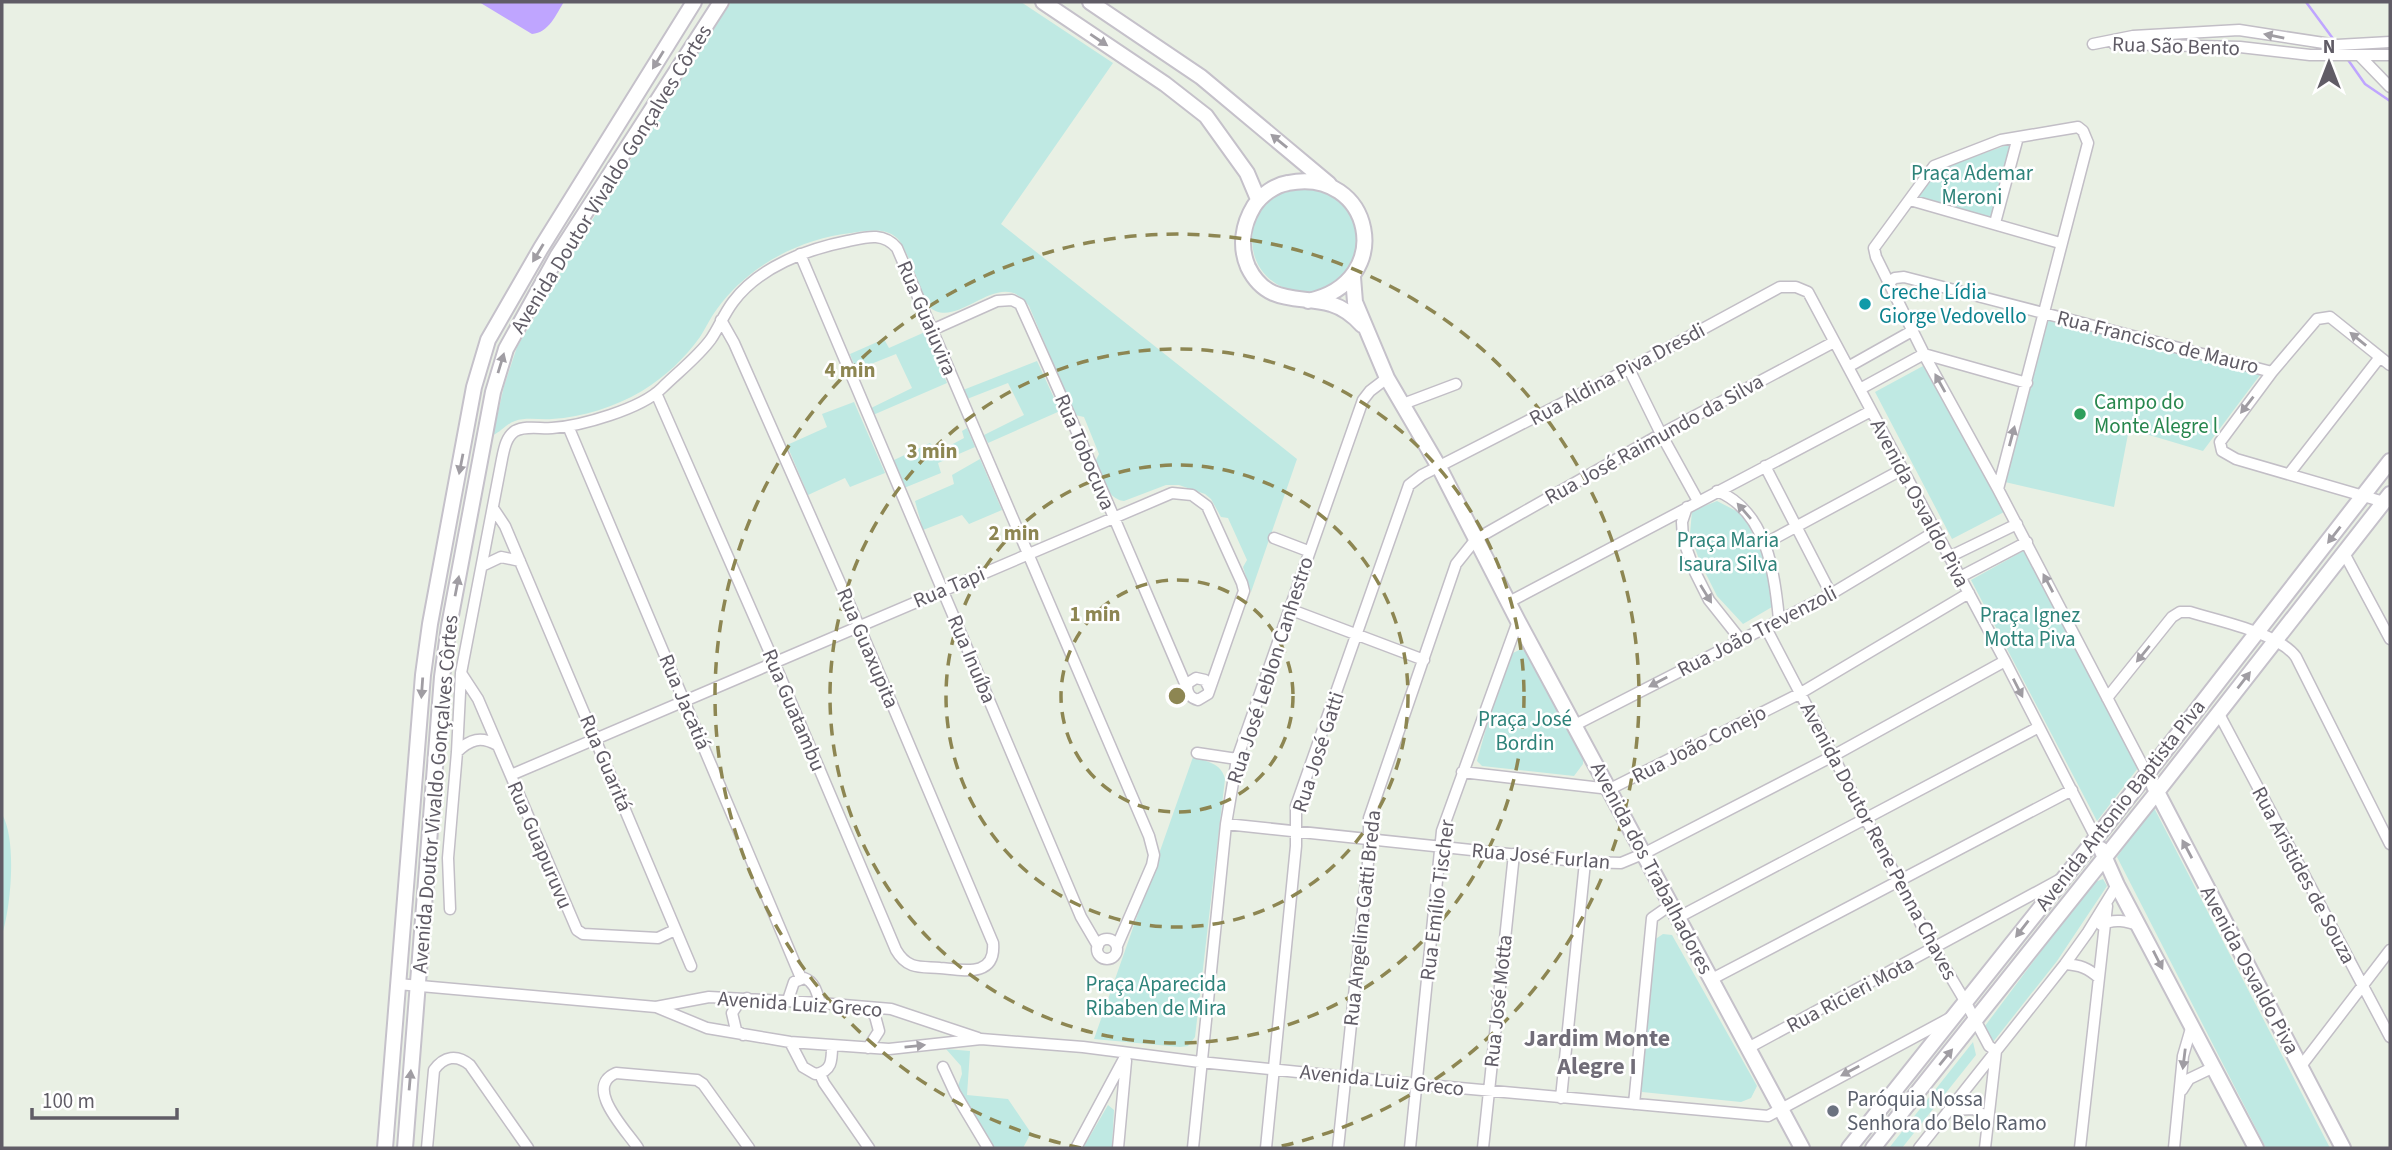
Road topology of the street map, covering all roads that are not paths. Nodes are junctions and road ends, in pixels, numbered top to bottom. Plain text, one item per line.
1 (694, 2) edge
2 (721, 2) edge
3 (1042, 2) edge
4 (1090, 2) edge
5 (2239, 30) junction
6 (2390, 42) edge
7 (2353, 45) junction
8 (2240, 47) junction
9 (2390, 55) edge
10 (2360, 56) junction
11 (2390, 87) edge
12 (2018, 137) junction
13 (1330, 185) junction
14 (1258, 200) junction
15 (1910, 200) junction
16 (1995, 223) junction
17 (2060, 243) junction
18 (800, 254) junction
19 (1353, 277) junction
20 (1889, 282) junction
21 (1796, 287) joint
22 (1308, 301) junction
23 (2044, 313) junction
24 (721, 320) junction
25 (1365, 329) junction
26 (932, 330) junction
27 (1912, 331) junction
28 (1835, 342) junction
29 (1924, 354) junction
30 (2380, 357) junction
31 (2390, 365) edge
32 (1848, 367) junction
33 (1629, 369) junction
34 (2272, 372) junction
35 (1387, 378) junction
36 (2026, 383) junction
37 (1456, 384) dead end
38 (1860, 389) junction
39 (656, 393) junction
40 (1403, 404) junction
41 (1871, 411) junction
42 (568, 426) junction
43 (1661, 434) junction
44 (2390, 461) edge
45 (1765, 466) junction
46 (1439, 467) junction
47 (1903, 469) junction
48 (2289, 474) junction
49 (1998, 489) junction
50 (1717, 491) junction
51 (2363, 496) junction
52 (2387, 498) edge
53 (1699, 501) junction
54 (1687, 507) junction
55 (493, 508) junction
56 (1113, 517) junction
57 (2017, 524) junction
58 (1797, 528) junction
59 (1936, 531) junction
60 (1274, 537) dead end
61 (1476, 539) junction
62 (2026, 542) junction
63 (1764, 544) junction
64 (1308, 551) junction
65 (2344, 552) junction
66 (1029, 554) junction
67 (1949, 556) junction
68 (520, 561) junction
69 (482, 566) junction
70 (1960, 577) junction
71 (943, 589) junction
72 (1969, 593) junction
73 (1831, 594) junction
74 (1509, 602) junction
75 (1289, 609) junction
76 (1779, 620) junction
77 (1518, 621) junction
78 (859, 626) junction
79 (1766, 628) junction
80 (2256, 633) junction
81 (1358, 634) junction
82 (1740, 639) junction
83 (2390, 639) edge
84 (2274, 641) junction
85 (1424, 660) junction
86 (774, 662) junction
87 (2005, 662) junction
88 (461, 673) junction
89 (1187, 688) junction
90 (1209, 688) junction
91 (1800, 694) junction
92 (2107, 698) junction
93 (685, 702) junction
94 (2218, 712) junction
95 (1575, 725) junction
96 (2039, 727) junction
97 (596, 738) junction
98 (497, 745) junction
99 (457, 752) junction
100 (1197, 753) dead end
101 (1831, 757) junction
102 (1237, 760) junction
103 (1462, 772) junction
104 (2147, 774) junction
105 (511, 775) junction
106 (1609, 789) junction
107 (2072, 790) junction
108 (2157, 792) junction
109 (1867, 818) junction
110 (1226, 824) junction
111 (1296, 829) junction
112 (1369, 837) junction
113 (2096, 838) junction
114 (2390, 844) edge
115 (1441, 847) junction
116 (1645, 853) junction
117 (1514, 854) junction
118 (2104, 856) junction
119 (1586, 862) junction
120 (2061, 879) junction
121 (1899, 881) junction
122 (2117, 884) junction
123 (2108, 902) junction
124 (450, 908) dead end
125 (1676, 911) junction
126 (2106, 922) junction
127 (2141, 927) junction
128 (675, 930) junction
129 (2088, 932) junction
130 (1098, 946) junction
131 (1117, 946) junction
132 (1934, 949) junction
133 (2390, 950) edge
134 (2065, 964) junction
135 (691, 966) dead end
136 (973, 971) joint
137 (801, 978) junction
138 (2099, 978) junction
139 (1712, 979) junction
140 (398, 984) junction
141 (418, 986) junction
142 (2364, 986) junction
143 (748, 998) junction
144 (788, 1000) junction
145 (1965, 1001) junction
146 (820, 1003) junction
147 (656, 1007) junction
148 (866, 1007) junction
149 (1953, 1016) junction
150 (1975, 1021) junction
151 (2192, 1025) junction
152 (744, 1035) junction
153 (2390, 1037) edge
154 (981, 1039) junction
155 (790, 1042) junction
156 (832, 1046) junction
157 (868, 1048) junction
158 (1748, 1048) junction
159 (1996, 1051) junction
160 (1126, 1053) junction
161 (1200, 1062) junction
162 (2301, 1066) junction
163 (943, 1067) dead end
164 (2214, 1067) junction
165 (1274, 1069) junction
166 (820, 1074) junction
167 (1345, 1077) junction
168 (1416, 1084) junction
169 (1489, 1091) junction
170 (2180, 1093) junction
171 (1562, 1098) junction
172 (1102, 1100) junction
173 (1634, 1104) junction
174 (1780, 1108) junction
175 (1950, 1110) junction
176 (1120, 1117) junction
177 (1988, 1118) junction
178 (385, 1148) edge
179 (405, 1148) edge
180 (427, 1148) edge
181 (528, 1148) edge
182 (638, 1148) edge
183 (749, 1148) edge
184 (869, 1148) edge
185 (988, 1148) edge
186 (1076, 1148) edge
187 (1118, 1148) edge
188 (1193, 1148) edge
189 (1266, 1148) edge
190 (1338, 1148) edge
191 (1410, 1148) edge
192 (1483, 1148) edge
193 (1802, 1148) edge
194 (1849, 1148) edge
195 (1873, 1148) edge
196 (1919, 1148) edge
197 (1985, 1148) edge
198 (2080, 1148) edge
199 (2174, 1148) edge
200 (2256, 1148) edge
201 (2343, 1148) edge

1 -> 140 main road, Avenida Doutor Vivaldo Gonçalves Côrtes
141 -> 2 main road, Avenida Doutor Vivaldo Gonçalves Côrtes
3 -> 14 main road
13 -> 4 main road
7 -> 5 street, Rua São Bento
5 - 8 street
5 - 8 street, Rua São Bento
6 - 7 street, Rua São Bento
7 - 10 street
8 - 10 street, Rua São Bento
9 - 10 street, Rua São Bento
10 - 11 street
12 - 15 street
12 - 16 street
12 - 17 street
13 - 14 main road
13 - 19 main road
14 - 22 main road
15 - 16 street
15 - 20 street
16 - 17 street
17 - 23 street
18 - 24 street, Rua Guaiuvira
18 - 26 street, Rua Guaiuvira
18 - 71 street, Rua Inuíba
19 - 22 main road
19 - 25 main road, Avenida dos Trabalhadores
20 - 23 street, Rua Francisco de Mauro
20 - 27 street
21 - 28 street, Avenida Osvaldo Piva
21 - 33 street, Rua Aldina Piva Dresdi
22 - 25 main road, Avenida dos Trabalhadores
23 - 34 street, Rua Francisco de Mauro
23 - 36 street
24 - 39 street, Rua Guaiuvira
24 - 78 street, Rua Guaxupita
25 - 35 main road, Avenida dos Trabalhadores
26 - 56 street, Rua Tobocuva
26 - 66 street, Rua Guaiuvira
27 - 29 street
27 - 32 street
28 - 32 street, Avenida Osvaldo Piva
28 - 43 street, Rua José Raimundo da Silva
29 - 36 street
29 - 38 street
49 -> 29 street
30 - 31 street
30 -> 34 street
30 - 48 street
32 - 38 street, Avenida Osvaldo Piva
33 - 43 street
33 - 46 street, Rua Aldina Piva Dresdi
34 -> 48 street
35 - 40 main road, Avenida dos Trabalhadores
35 - 64 street, Rua José Leblon Canhestro
49 -> 36 street
37 - 40 street
38 - 41 street, Avenida Osvaldo Piva
39 - 42 street, Rua Guaiuvira
39 - 86 street, Rua Guatambu
40 - 46 main road, Avenida dos Trabalhadores
41 - 45 street
41 - 47 street, Avenida Osvaldo Piva
42 - 55 street, Rua Guaiuvira
42 - 93 street, Rua Jacatiá
43 - 53 street
43 - 61 street, Rua José Raimundo da Silva
44 - 51 main road, Avenida Antonio Baptista Piva
45 - 50 street
45 - 58 street
46 - 61 main road, Avenida dos Trabalhadores
46 - 81 street, Rua José Gatti
47 - 58 street
47 - 59 street, Avenida Osvaldo Piva
48 - 51 street
49 - 57 street
50 - 53 street
63 -> 50 street
51 - 52 street
51 -> 80 main road, Avenida Antonio Baptista Piva
52 - 65 main road, Avenida Antonio Baptista Piva
53 - 54 street
54 - 74 street
54 -> 82 street
55 - 68 street, Rua Guaritá
55 - 69 street, Rua Guaiuvira
56 - 66 street, Rua Tapi
56 - 89 street, Rua Tobocuva
56 - 90 street, Rua Tapi
57 - 62 street
57 - 67 street
58 - 63 street
58 - 73 street
59 - 67 street, Avenida Osvaldo Piva
59 - 73 street, Rua João Trevenzoli
60 - 64 street
61 - 74 main road, Avenida dos Trabalhadores
61 - 85 street, Rua Angelina Gatti Breda
62 - 70 street
92 -> 62 street
63 - 76 street
64 - 75 street, Rua José Leblon Canhestro
65 - 83 street
65 - 84 main road, Avenida Antonio Baptista Piva
66 - 71 street, Rua Tapi
66 - 131 street, Rua Guaiuvira
67 - 70 street, Avenida Osvaldo Piva
68 - 69 street
68 - 97 street, Rua Guaritá
69 - 88 street, Rua Guaiuvira
70 - 72 street, Avenida Osvaldo Piva
71 - 78 street, Rua Tapi
71 - 130 street, Rua Inuíba
72 - 87 street, Avenida Osvaldo Piva
72 - 91 street, Rua João Conejo
73 - 76 street, Rua João Trevenzoli
74 - 77 main road, Avenida dos Trabalhadores
75 - 81 street
75 - 102 street, Rua José Leblon Canhestro
76 - 79 street, Rua João Trevenzoli
77 - 95 main road, Avenida dos Trabalhadores
77 - 103 street, Rua Emílio Tischer
78 - 86 street, Rua Tapi
78 - 136 street, Rua Guaxupita
79 - 82 street, Rua João Trevenzoli
79 - 91 street, Avenida Doutor Rene Penna Chaves
80 - 84 street
80 -> 92 street
80 - 104 main road, Avenida Antonio Baptista Piva
81 - 85 street
81 - 111 street, Rua José Gatti
82 -> 95 street, Rua João Trevenzoli
94 -> 84 main road, Avenida Antonio Baptista Piva
84 - 114 street
85 - 112 street, Rua Angelina Gatti Breda
86 - 93 street, Rua Tapi
86 - 136 street, Rua Guatambu
87 -> 96 street, Avenida Osvaldo Piva
87 - 101 street, Rua José Furlan
88 - 98 street, Rua Guapuruvu
88 - 99 street, Rua Guaiuvira
89 - 90 street
89 - 90 street
91 - 101 street, Avenida Doutor Rene Penna Chaves
91 - 106 street, Rua João Conejo
92 - 104 street
93 - 97 street, Rua Tapi
93 - 137 street, Rua Jacatiá
94 - 108 main road, Avenida Antonio Baptista Piva
94 - 142 street, Rua Aristides de Souza
95 - 106 main road, Avenida dos Trabalhadores
96 - 107 street, Avenida Osvaldo Piva
96 - 109 street
97 - 105 street, Rua Tapi
97 - 128 street, Rua Guaritá
98 - 99 street
98 - 105 street, Rua Guapuruvu
99 - 124 street, Rua Guaiuvira
100 - 102 street
101 - 109 street, Avenida Doutor Rene Penna Chaves
101 - 116 street, Rua José Furlan
102 - 110 street, Rua José Leblon Canhestro
103 - 106 street
103 - 115 street, Rua Emílio Tischer
104 - 108 main road, Avenida Osvaldo Piva
104 - 113 main road, Avenida Antonio Baptista Piva
105 - 128 street, Rua Guapuruvu
106 - 116 main road, Avenida dos Trabalhadores
107 - 113 street, Avenida Osvaldo Piva
107 - 121 street
108 - 118 main road, Avenida Antonio Baptista Piva
162 -> 108 main road, Avenida Osvaldo Piva
109 - 121 street, Avenida Doutor Rene Penna Chaves
109 - 125 street
110 - 111 street, Rua José Furlan
110 - 161 street, Rua José Leblon Canhestro
111 - 112 street, Rua José Furlan
111 - 165 street, Rua José Gatti
112 - 115 street, Rua José Furlan
112 - 167 street, Rua Angelina Gatti Breda
113 - 118 main road
113 - 120 main road, Avenida Antonio Baptista Piva
115 - 117 street, Rua José Furlan
115 - 168 street, Rua Emílio Tischer
116 - 119 street, Rua José Furlan
116 - 125 main road, Avenida dos Trabalhadores
117 - 119 street, Rua José Furlan
117 - 169 street, Rua José Motta
118 - 122 main road
118 - 150 main road, Avenida Antonio Baptista Piva
119 - 171 street
120 - 132 street, Rua Ricieri Mota
120 -> 145 main road, Avenida Antonio Baptista Piva
121 - 132 street, Avenida Doutor Rene Penna Chaves
121 - 139 street
122 - 123 street
122 - 127 main road
123 - 126 street
123 - 129 street
125 - 139 main road, Avenida dos Trabalhadores
125 - 173 street
126 - 127 street
126 - 129 street
126 - 138 street
127 -> 151 main road
128 - 135 street, Rua Guaritá
129 - 134 street
130 - 131 street
130 - 131 street
132 - 145 street, Avenida Doutor Rene Penna Chaves
132 - 158 street, Rua Ricieri Mota
133 - 142 street
134 - 138 street
134 - 159 street
137 - 144 street
137 - 146 street, Rua Jacatiá
138 - 198 street
139 - 158 main road, Avenida dos Trabalhadores
140 - 141 street, Avenida Luiz Greco
140 - 178 main road, Avenida Doutor Vivaldo Gonçalves Côrtes
141 - 147 street, Avenida Luiz Greco
179 -> 141 main road, Avenida Doutor Vivaldo Gonçalves Côrtes
142 - 153 street, Rua Aristides de Souza
142 - 162 street
143 - 144 street, Avenida Luiz Greco
143 - 147 street, Avenida Luiz Greco
143 - 152 street
144 - 146 street, Avenida Luiz Greco
145 - 149 main road, Avenida Antonio Baptista Piva
145 - 150 street, Avenida Doutor Rene Penna Chaves
146 - 148 street, Avenida Luiz Greco
147 - 152 street, Avenida Luiz Greco
148 - 154 street, Avenida Luiz Greco
148 - 157 street
149 -> 174 street, Avenida Luiz Greco
149 - 194 main road, Avenida Antonio Baptista Piva
150 - 159 street, Avenida Doutor Rene Penna Chaves
195 -> 150 main road, Avenida Antonio Baptista Piva
151 - 164 main road
151 -> 170 street
152 - 155 street, Avenida Luiz Greco
157 -> 154 street, Avenida Luiz Greco
154 - 160 street, Avenida Luiz Greco
155 - 156 street, Avenida Luiz Greco
155 - 166 street
156 - 157 street, Avenida Luiz Greco
156 - 166 street
158 - 174 main road, Avenida dos Trabalhadores
159 - 175 street
159 - 177 street
160 - 161 street, Avenida Luiz Greco
160 - 172 street
160 - 176 street
161 - 165 street, Avenida Luiz Greco
161 - 188 street, Rua José Leblon Canhestro
162 - 201 main road, Avenida Osvaldo Piva
163 - 185 street
164 - 170 street
164 - 200 main road
165 - 167 street, Avenida Luiz Greco
165 - 189 street, Rua José Gatti
166 - 184 street
167 - 168 street, Avenida Luiz Greco
167 - 190 street, Rua Angelina Gatti Breda
168 - 169 street, Avenida Luiz Greco
168 - 191 street, Rua Emílio Tischer
169 - 171 street, Avenida Luiz Greco
169 - 192 street, Rua José Motta
170 - 199 street
171 - 173 street, Avenida Luiz Greco
172 - 176 street
172 - 186 street
173 - 174 street, Avenida Luiz Greco
174 - 193 main road, Avenida dos Trabalhadores
175 - 177 street
175 - 196 street
176 - 187 street
177 - 197 street
180 - 181 street
182 - 183 street

